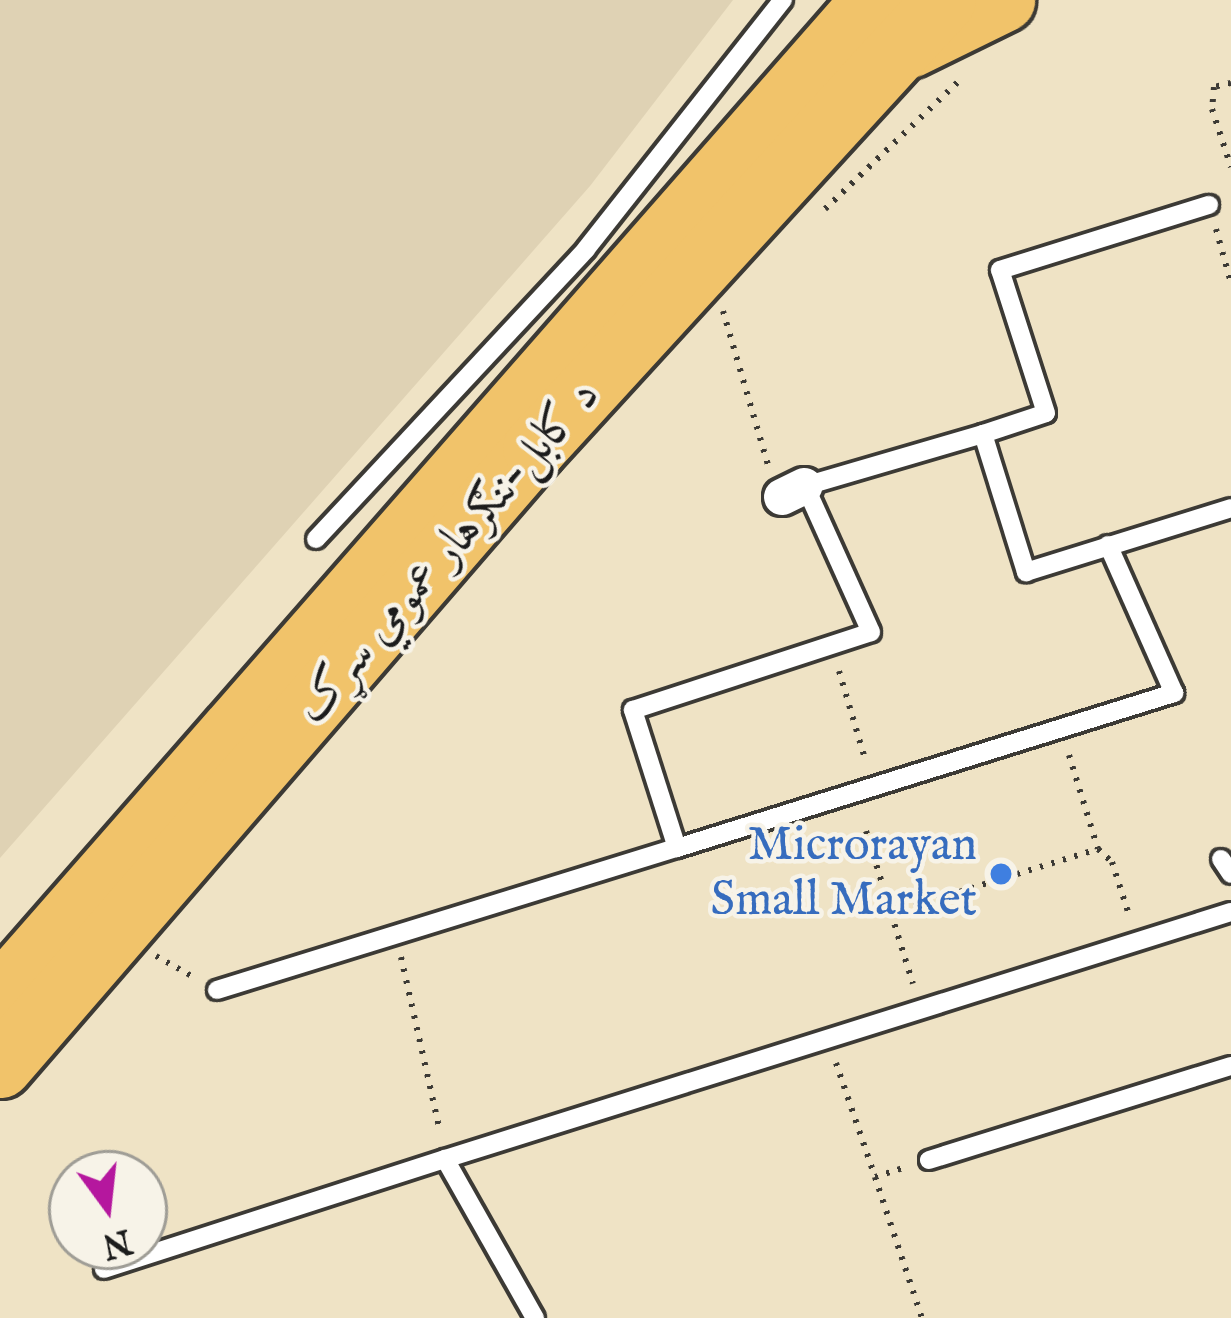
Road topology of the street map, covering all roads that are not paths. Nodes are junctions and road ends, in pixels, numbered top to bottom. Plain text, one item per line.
1 (783, 0) edge
2 (1003, 0) edge
3 (888, 13) edge
4 (1210, 205) road end
5 (983, 434) junction
6 (1231, 508) edge
7 (316, 539) dead end
8 (1108, 545) junction
9 (677, 848) junction
10 (1231, 912) edge
11 (217, 990) road end
12 (0, 996) edge
13 (0, 1066) edge
14 (1231, 1066) edge
15 (445, 1159) junction
16 (929, 1160) road end
17 (168, 1248) edge
18 (535, 1318) edge

1 - 7 lane
2 - 3 highway
3 - 12 highway, د کابل–ننګرهار عمومي سړک
3 - 13 highway, د کابل–ننګرهار عمومي سړک
4 - 5 lane
5 - 8 lane
5 - 9 lane
6 - 8 lane
8 - 9 lane
9 - 11 lane
10 - 15 lane
14 - 16 lane
15 - 17 lane
15 - 18 lane

